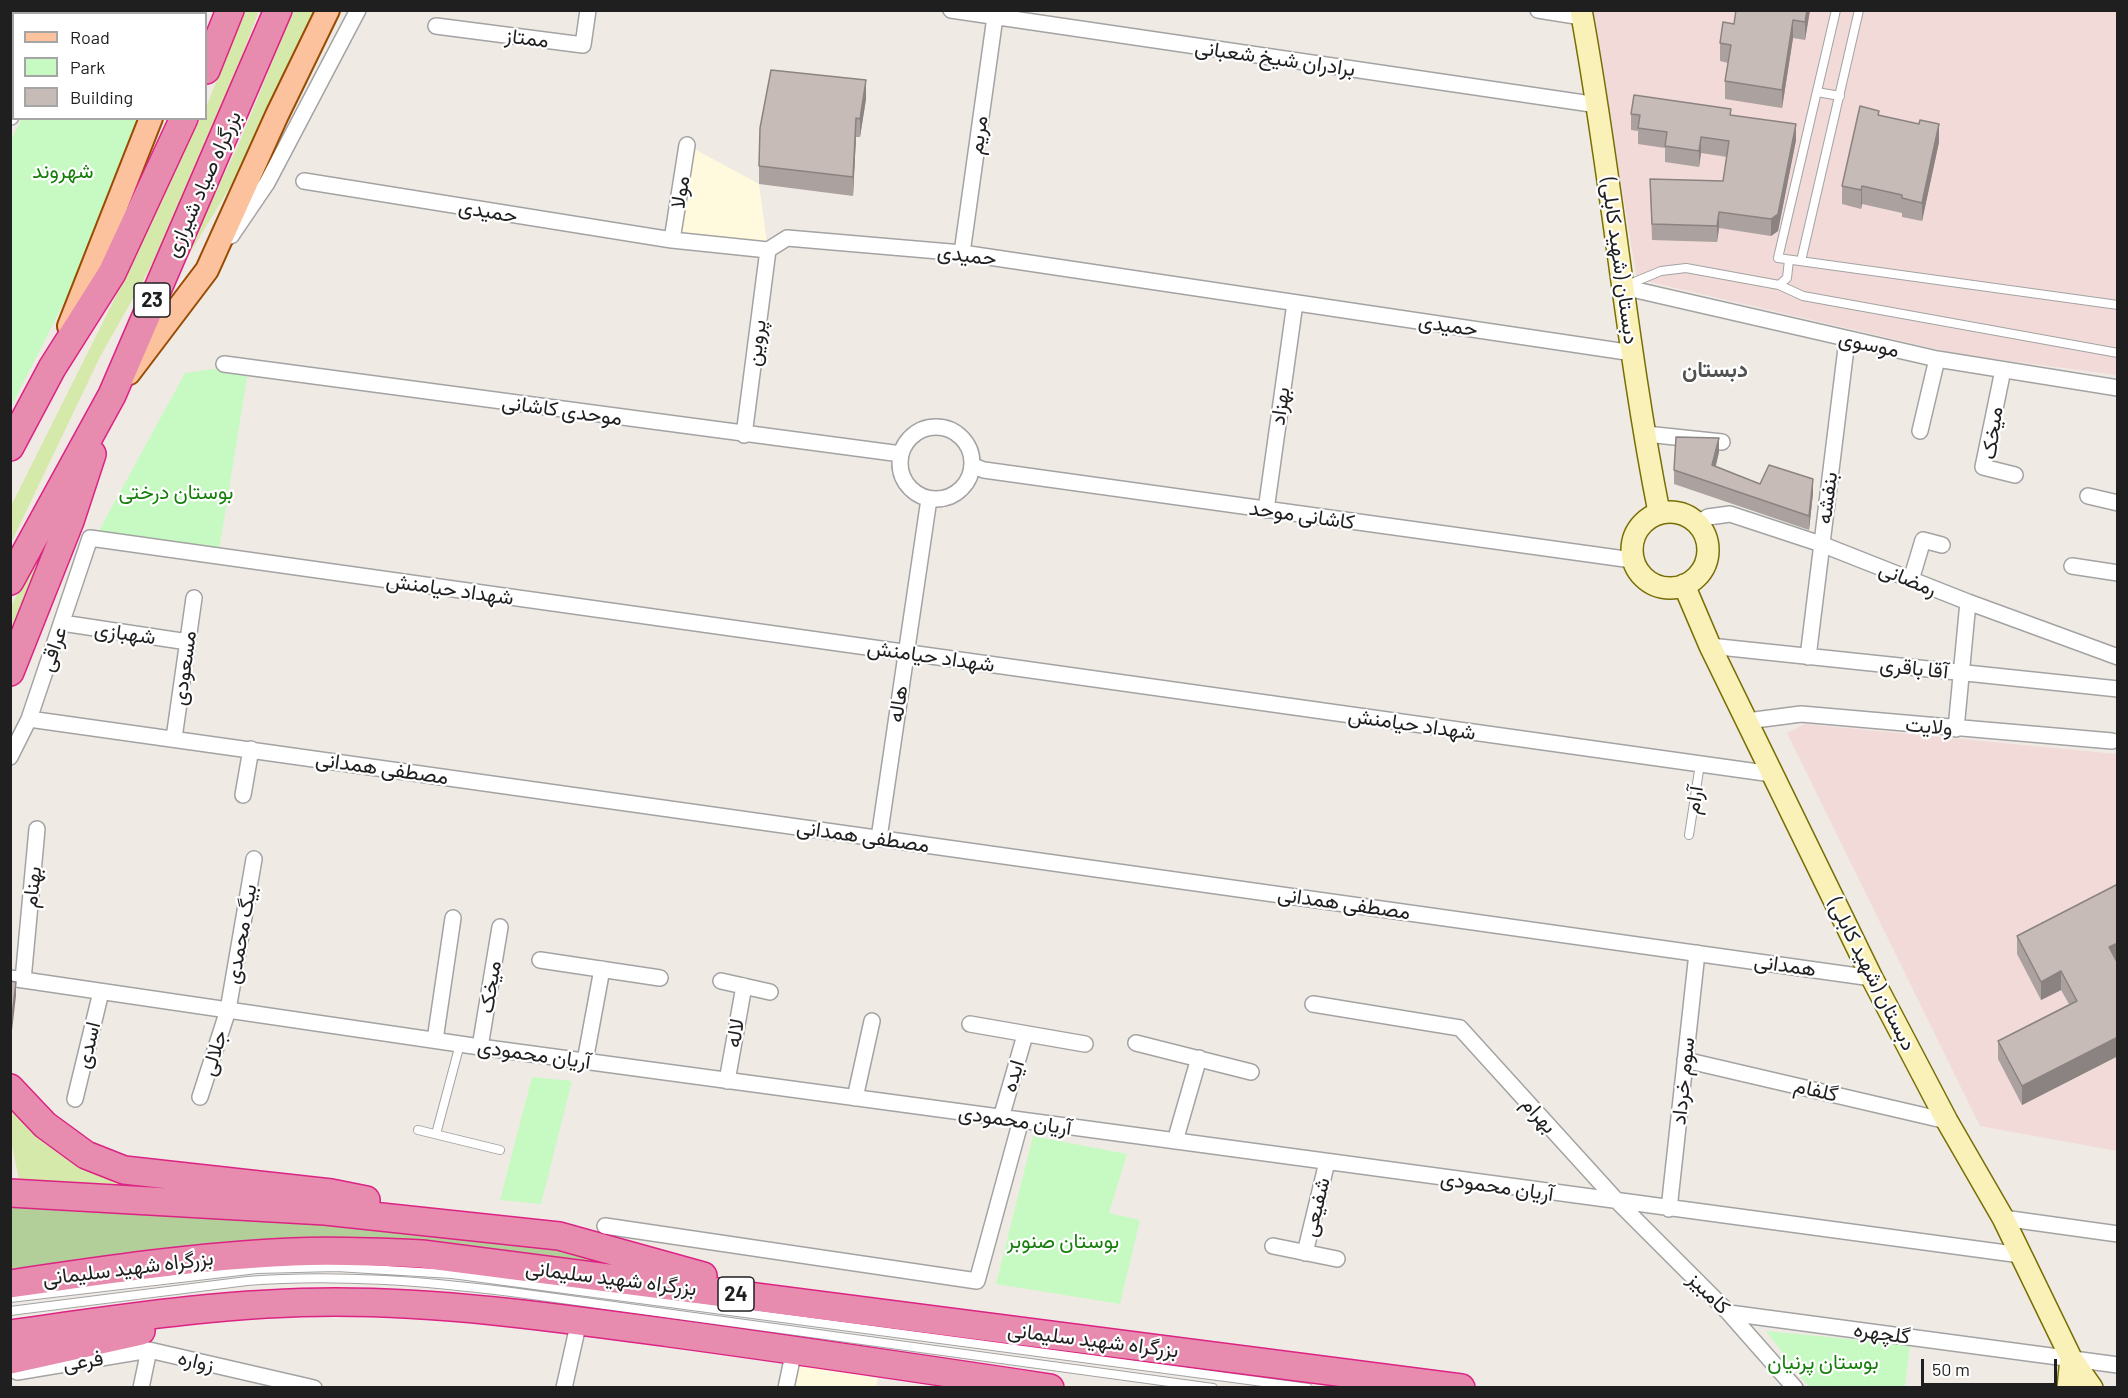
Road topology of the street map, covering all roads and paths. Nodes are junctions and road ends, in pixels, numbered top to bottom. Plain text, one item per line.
1 (230, 10) edge
2 (278, 10) edge
3 (328, 10) edge
4 (358, 10) edge
5 (588, 10) edge
6 (951, 10) edge
7 (1538, 10) edge
8 (1836, 10) edge
9 (1859, 10) edge
10 (1581, 14) edge
11 (995, 17) junction
12 (436, 26) dead end
13 (207, 68) edge
14 (1817, 92) junction
15 (1840, 96) junction
16 (1598, 105) junction
17 (150, 120) edge
18 (183, 120) edge
19 (687, 145) dead end
20 (304, 181) dead end
21 (672, 240) junction
22 (768, 250) junction
23 (962, 253) junction
24 (1789, 260) junction
25 (1801, 261) junction
26 (207, 270) junction
27 (1779, 285) junction
28 (1623, 287) junction
29 (1295, 303) junction
30 (2118, 305) edge
31 (1847, 340) junction
32 (1633, 353) junction
33 (2118, 353) edge
34 (1936, 359) junction
35 (224, 364) dead end
36 (52, 368) junction
37 (2003, 370) junction
38 (2118, 388) edge
39 (112, 395) junction
40 (1920, 431) dead end
41 (1646, 434) junction
42 (744, 435) junction
43 (1722, 442) dead end
44 (10, 447) edge
45 (901, 454) junction
46 (973, 466) junction
47 (2015, 475) dead end
48 (2088, 496) dead end
49 (929, 499) junction
50 (2118, 502) edge
51 (1266, 510) junction
52 (1659, 512) junction
53 (1698, 523) junction
54 (90, 538) joint
55 (1821, 544) junction
56 (1942, 545) dead end
57 (1632, 560) junction
58 (2072, 566) dead end
59 (2118, 573) edge
60 (1911, 580) junction
61 (10, 581) edge
62 (1684, 585) junction
63 (194, 598) dead end
64 (1968, 602) junction
65 (62, 623) junction
66 (188, 642) junction
67 (1710, 646) junction
68 (906, 652) junction
69 (1808, 657) junction
70 (2118, 657) edge
71 (10, 672) edge
72 (1961, 673) junction
73 (2118, 689) edge
74 (29, 719) junction
75 (1747, 721) junction
76 (1956, 729) junction
77 (174, 738) junction
78 (2112, 741) dead end
79 (251, 749) junction
80 (10, 757) edge
81 (1700, 764) junction
82 (1772, 774) junction
83 (243, 795) dead end
84 (37, 829) dead end
85 (1689, 835) dead end
86 (879, 838) junction
87 (254, 859) dead end
88 (453, 918) dead end
89 (500, 927) dead end
90 (1697, 953) junction
91 (540, 960) dead end
92 (602, 969) junction
93 (660, 978) dead end
94 (1872, 978) junction
95 (17, 979) edge
96 (721, 981) dead end
97 (744, 986) junction
98 (101, 992) junction
99 (770, 992) dead end
100 (1313, 1004) dead end
101 (228, 1010) junction
102 (872, 1021) dead end
103 (970, 1024) dead end
104 (1026, 1035) junction
105 (435, 1040) junction
106 (1136, 1043) dead end
107 (460, 1044) junction
108 (1085, 1044) dead end
109 (480, 1047) junction
110 (1199, 1058) junction
111 (1685, 1060) junction
112 (585, 1061) junction
113 (1251, 1072) dead end
114 (727, 1081) junction
115 (10, 1088) edge
116 (200, 1096) dead end
117 (855, 1098) junction
118 (75, 1099) dead end
119 (1000, 1118) junction
120 (1021, 1120) junction
121 (1947, 1121) junction
122 (418, 1130) dead end
123 (436, 1134) junction
124 (1175, 1141) junction
125 (500, 1150) dead end
126 (1327, 1162) junction
127 (10, 1193) edge
128 (1618, 1202) junction
129 (1669, 1209) junction
130 (2003, 1218) junction
131 (605, 1226) dead end
132 (505, 1231) junction
133 (2118, 1234) edge
134 (1273, 1246) dead end
135 (1305, 1253) junction
136 (2021, 1255) junction
137 (1337, 1259) dead end
138 (10, 1284) edge
139 (10, 1298) edge
140 (800, 1302) junction
141 (236, 1308) junction
142 (10, 1311) edge
143 (1729, 1313) junction
144 (579, 1320) junction
145 (10, 1334) edge
146 (149, 1350) junction
147 (794, 1350) junction
148 (2071, 1358) junction
149 (2118, 1365) edge
150 (14, 1366) edge
151 (141, 1388) edge
152 (314, 1388) edge
153 (564, 1388) edge
154 (786, 1388) edge
155 (1050, 1388) edge
156 (1213, 1388) edge
157 (1308, 1388) edge
158 (1461, 1388) edge
159 (1795, 1388) edge
160 (2068, 1388) edge
161 (2092, 1388) edge

1 - 13 highway
2 - 39 highway, بزرگراه صیاد شیرازی / 23
3 - 26 main road
4 - 26 street
5 - 12 street, ممتاز
6 - 11 street, برادران شیخ شعبانی
7 - 10 street
8 - 14 lane
9 - 15 lane
10 - 16 main road, دبستان (شهید کابلی)
11 - 16 street, برادران شیخ شعبانی
11 - 23 street, مریم
14 - 15 lane
14 - 24 lane
15 - 25 lane
16 - 28 main road, دبستان (شهید کابلی)
17 - 36 main road
18 - 36 highway, بزرگراه صیاد شیرازی / 23
19 - 21 street, مولا
20 - 21 street, حمیدی
21 - 22 street, حمیدی
22 - 23 street, حمیدی
22 - 42 street, پروین
23 - 29 street, حمیدی
24 - 25 lane
24 - 27 lane
25 - 30 lane
26 - 39 main road
27 - 28 lane
27 - 33 lane
28 - 31 street, موسوی
28 - 32 main road, دبستان (شهید کابلی)
29 - 32 street, حمیدی
29 - 51 street, بهزاد
31 - 34 street, موسوی
31 - 55 street, بنفشه
32 - 41 main road, دبستان (شهید کابلی)
34 - 37 street, موسوی
34 - 40 street
35 - 42 street, موحدی کاشانی
36 - 44 highway, بزرگراه صیاد شیرازی / 23
37 - 38 street, موسوی
37 - 47 street, میخک
39 - 61 highway, بزرگراه صیاد شیرازی / 23
39 - 71 highway
41 - 43 street
41 - 52 main road, دبستان (شهید کابلی)
42 - 45 street, موحدی کاشانی
45 - 46 street
45 - 49 street
46 - 49 street
46 - 51 street, کاشانی موحد
48 - 50 street
49 - 68 street, هاله
51 - 57 street, کاشانی موحد
52 - 53 main road
52 - 57 main road
53 - 55 street, رمضانی
53 - 62 main road
54 - 65 street, عراقی
54 - 68 street, شهداد حیامنش
55 - 60 street, رمضانی
55 - 69 street, بنفشه
56 - 60 street
57 - 62 main road
58 - 59 street
60 - 64 street, رمضانی
62 - 67 main road, دبستان (شهید کابلی)
63 - 66 street, مسعودی
64 - 70 street, رمضانی
64 - 72 street
65 - 66 street, شهبازی
65 - 74 street, عراقی
66 - 77 street, مسعودی
67 - 69 street, آقا باقری
67 - 75 main road, دبستان (شهید کابلی)
68 - 81 street, شهداد حیامنش
68 - 86 street, هاله
69 - 72 street, آقا باقری
72 - 73 street, آقا باقری
72 - 76 street
74 - 77 street, مصطفی همدانی
74 - 80 street, عراقی
75 - 76 street, ولایت
75 - 82 main road, دبستان (شهید کابلی)
76 - 78 street, ولایت
77 - 79 street, مصطفی همدانی
79 - 83 street
79 - 86 street, مصطفی همدانی
81 - 82 street, شهداد حیامنش
81 - 85 lane, آرام
82 - 94 main road, دبستان (شهید کابلی)
84 - 95 street, بهنام
86 - 90 street, مصطفی همدانی
87 - 101 street, بیگ محمدی
88 - 105 street
89 - 109 street, میخک
90 - 94 street, همدانی
90 - 111 street, سوم خرداد
91 - 92 street
92 - 93 street
92 - 112 street
94 - 121 main road, دبستان (شهید کابلی)
95 - 98 street, آریان محمودی
96 - 97 street
97 - 99 street
97 - 114 street, لاله
98 - 101 street, آریان محمودی
98 - 118 street, اسدی
100 - 128 street, بهرام
101 - 105 street, آریان محمودی
101 - 116 street, جلالی
102 - 117 street
103 - 104 street, ایده
104 - 108 street, ایده
104 - 119 street, ایده
105 - 107 street, آریان محمودی
106 - 110 street
107 - 109 street, آریان محمودی
107 - 123 lane
109 - 112 street, آریان محمودی
110 - 113 street
110 - 124 street
111 - 121 street, گلفام
111 - 129 street, سوم خرداد
112 - 114 street, آریان محمودی
114 - 117 street, آریان محمودی
115 - 132 highway
117 - 119 street, آریان محمودی
119 - 120 street, آریان محمودی
120 - 124 street, آریان محمودی
120 - 131 street
121 - 130 main road, دبستان (شهید کابلی)
122 - 123 lane
123 - 125 lane
124 - 126 street, آریان محمودی
126 - 128 street, آریان محمودی
126 - 135 street, شفیعی
127 - 132 highway
128 - 129 street, آریان محمودی
128 - 143 street, کامبیز
129 - 136 street, آریان محمودی
130 - 133 street
130 - 136 main road, دبستان (شهید کابلی)
132 - 140 highway
134 - 135 street
135 - 137 street
136 - 148 main road, دبستان (شهید کابلی)
138 - 140 highway, بزرگراه شهید سلیمانی / 24
139 - 157 lane
140 - 158 highway, بزرگراه شهید سلیمانی / 24
141 - 144 highway, 24
141 - 145 highway, 24
141 - 150 highway
142 - 156 lane
143 - 148 street, گلچهره
143 - 159 street, کامبیز
144 - 147 highway, 24
144 - 153 street
146 - 150 street, فرعی
146 - 151 street
146 - 152 street, زواره
147 - 154 street
147 - 155 highway, 24
148 - 149 street, گلچهره
148 - 160 main road
148 - 161 main road, دبستان (شهید کابلی)

